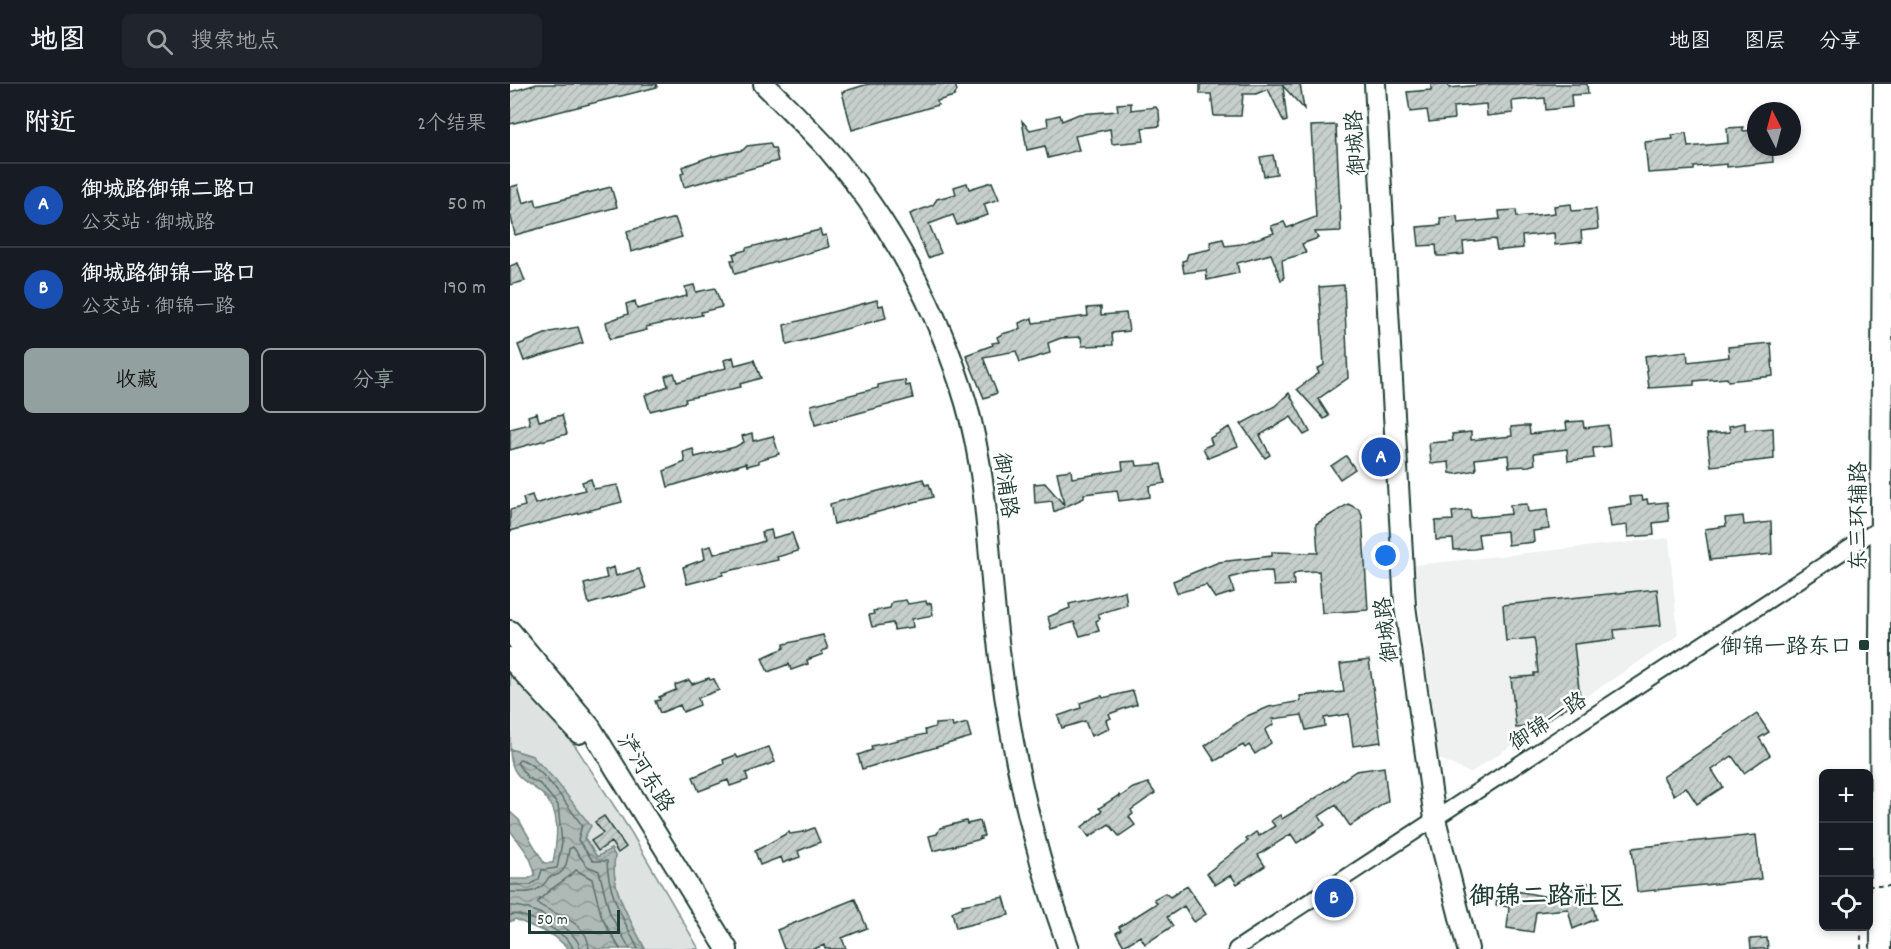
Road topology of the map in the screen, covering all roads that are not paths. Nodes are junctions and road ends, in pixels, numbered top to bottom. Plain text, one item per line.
1 (764, 84) edge
2 (1375, 84) edge
3 (1884, 84) edge
4 (1881, 527) junction
5 (510, 631) edge
6 (510, 658) edge
7 (1435, 819) junction
8 (714, 949) edge
9 (727, 949) edge
10 (1069, 949) edge
11 (1236, 949) edge
12 (1468, 949) edge
13 (1881, 949) edge

1 - 10 street, 御浦路
2 - 7 street, 御城路
3 - 4 street, 东三环辅路
4 - 7 street, 御锦一路
4 - 13 street, 东三环辅路
5 - 9 street, 浐河东路
6 - 8 street, 浐河东路
7 - 11 street, 御锦一路
7 - 12 street, 御城路

